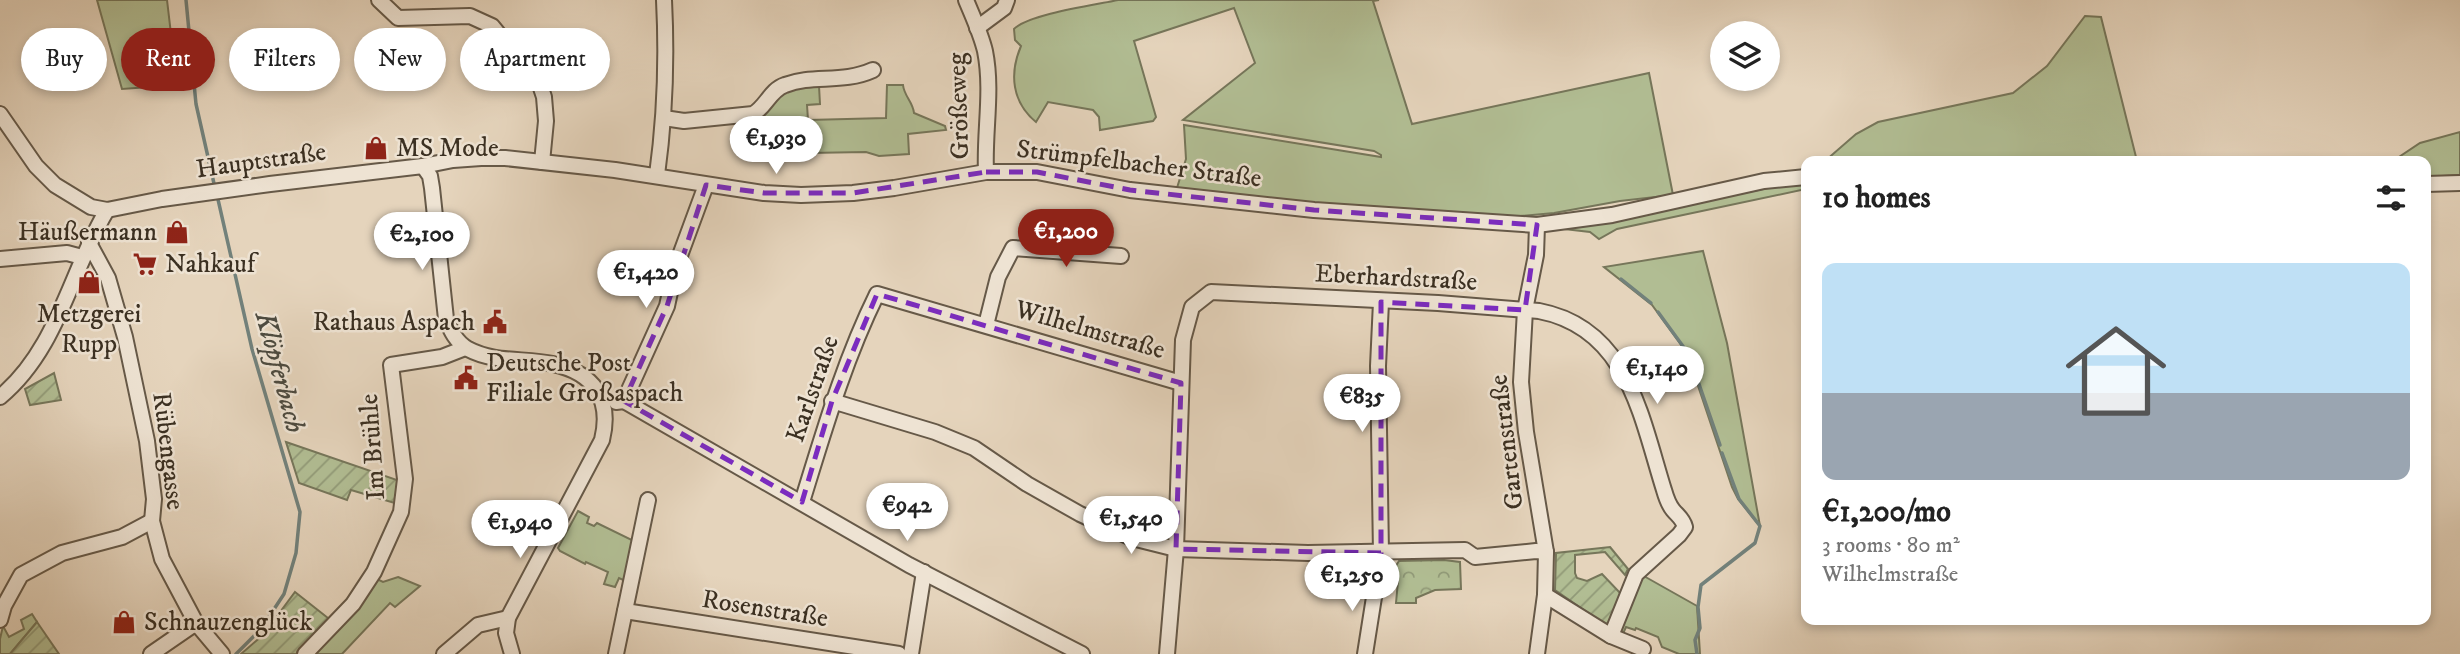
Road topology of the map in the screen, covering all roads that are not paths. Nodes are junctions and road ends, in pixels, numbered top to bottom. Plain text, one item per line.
1 (379, 0) edge
2 (664, 0) edge
3 (966, 0) edge
4 (1007, 0) edge
5 (977, 28) junction
6 (873, 70) dead end
7 (0, 114) edge
8 (664, 118) junction
9 (542, 162) junction
10 (423, 166) junction
11 (986, 172) junction
12 (657, 175) junction
13 (1801, 177) edge
14 (2460, 183) edge
15 (2431, 184) edge
16 (706, 185) junction
17 (107, 210) junction
18 (1538, 225) junction
19 (89, 243) junction
20 (1121, 256) dead end
21 (82, 257) junction
22 (0, 259) edge
23 (877, 294) joint
24 (1381, 302) junction
25 (1525, 310) junction
26 (986, 325) junction
27 (465, 348) junction
28 (1181, 383) junction
29 (0, 397) edge
30 (624, 401) junction
31 (832, 401) junction
32 (604, 404) junction
33 (648, 500) dead end
34 (802, 502) junction
35 (152, 521) junction
36 (1176, 549) junction
37 (1546, 552) junction
38 (1381, 553) junction
39 (924, 572) junction
40 (1545, 595) junction
41 (625, 611) junction
42 (508, 618) junction
43 (0, 620) edge
44 (196, 622) junction
45 (1611, 636) junction
46 (811, 648) edge
47 (1643, 649) dead end
48 (220, 652) edge
49 (1076, 653) edge
50 (151, 654) edge
51 (305, 654) edge
52 (444, 654) edge
53 (512, 654) edge
54 (616, 654) edge
55 (899, 654) edge
56 (911, 654) edge
57 (1167, 654) edge
58 (1365, 654) edge
59 (1537, 654) edge

1 - 9 street
2 - 8 street
3 - 5 street, Größeweg
4 - 5 street
5 - 11 street, Größeweg
6 - 8 street
7 - 17 street
8 - 12 street
9 - 10 street, Strümpfelbacher Straße
9 - 12 street, Strümpfelbacher Straße
10 - 17 street, Hauptstraße
10 - 27 street
11 - 16 street, Strümpfelbacher Straße
11 - 18 street, Strümpfelbacher Straße
12 - 16 street, Strümpfelbacher Straße
13 - 18 street, Strümpfelbacher Straße
14 - 15 street
16 - 30 street
17 - 19 street
18 - 25 street, Gartenstraße
19 - 21 street
19 - 35 street, Rübengasse
20 - 26 street, Wilhelmstraße
21 - 22 street
21 - 29 street
23 - 26 street, Wilhelmstraße
23 - 31 street, Karlstraße
24 - 25 street, Eberhardstraße
24 - 28 street, Eberhardstraße
24 - 38 street
25 - 37 street, Gartenstraße
25 - 45 street, Eberhardstraße
26 - 28 street, Wilhelmstraße
27 - 32 street
27 - 51 street, Im Brühle
28 - 36 street, Eberhardstraße
30 - 32 street
30 - 34 street
31 - 34 street, Karlstraße
31 - 36 street
32 - 42 street
33 - 41 street
34 - 39 street
35 - 43 street
35 - 44 street, Rübengasse
36 - 38 street
36 - 57 street, Eberhardstraße
37 - 38 street
37 - 40 street, Gartenstraße
38 - 58 street
39 - 49 street
39 - 56 street
40 - 45 street
40 - 59 street, Gartenstraße
41 - 46 street, Rosenstraße
41 - 54 street
42 - 52 street
42 - 53 street
44 - 48 street, Rübengasse
44 - 50 street
45 - 47 street
46 - 55 street, Rosenstraße

